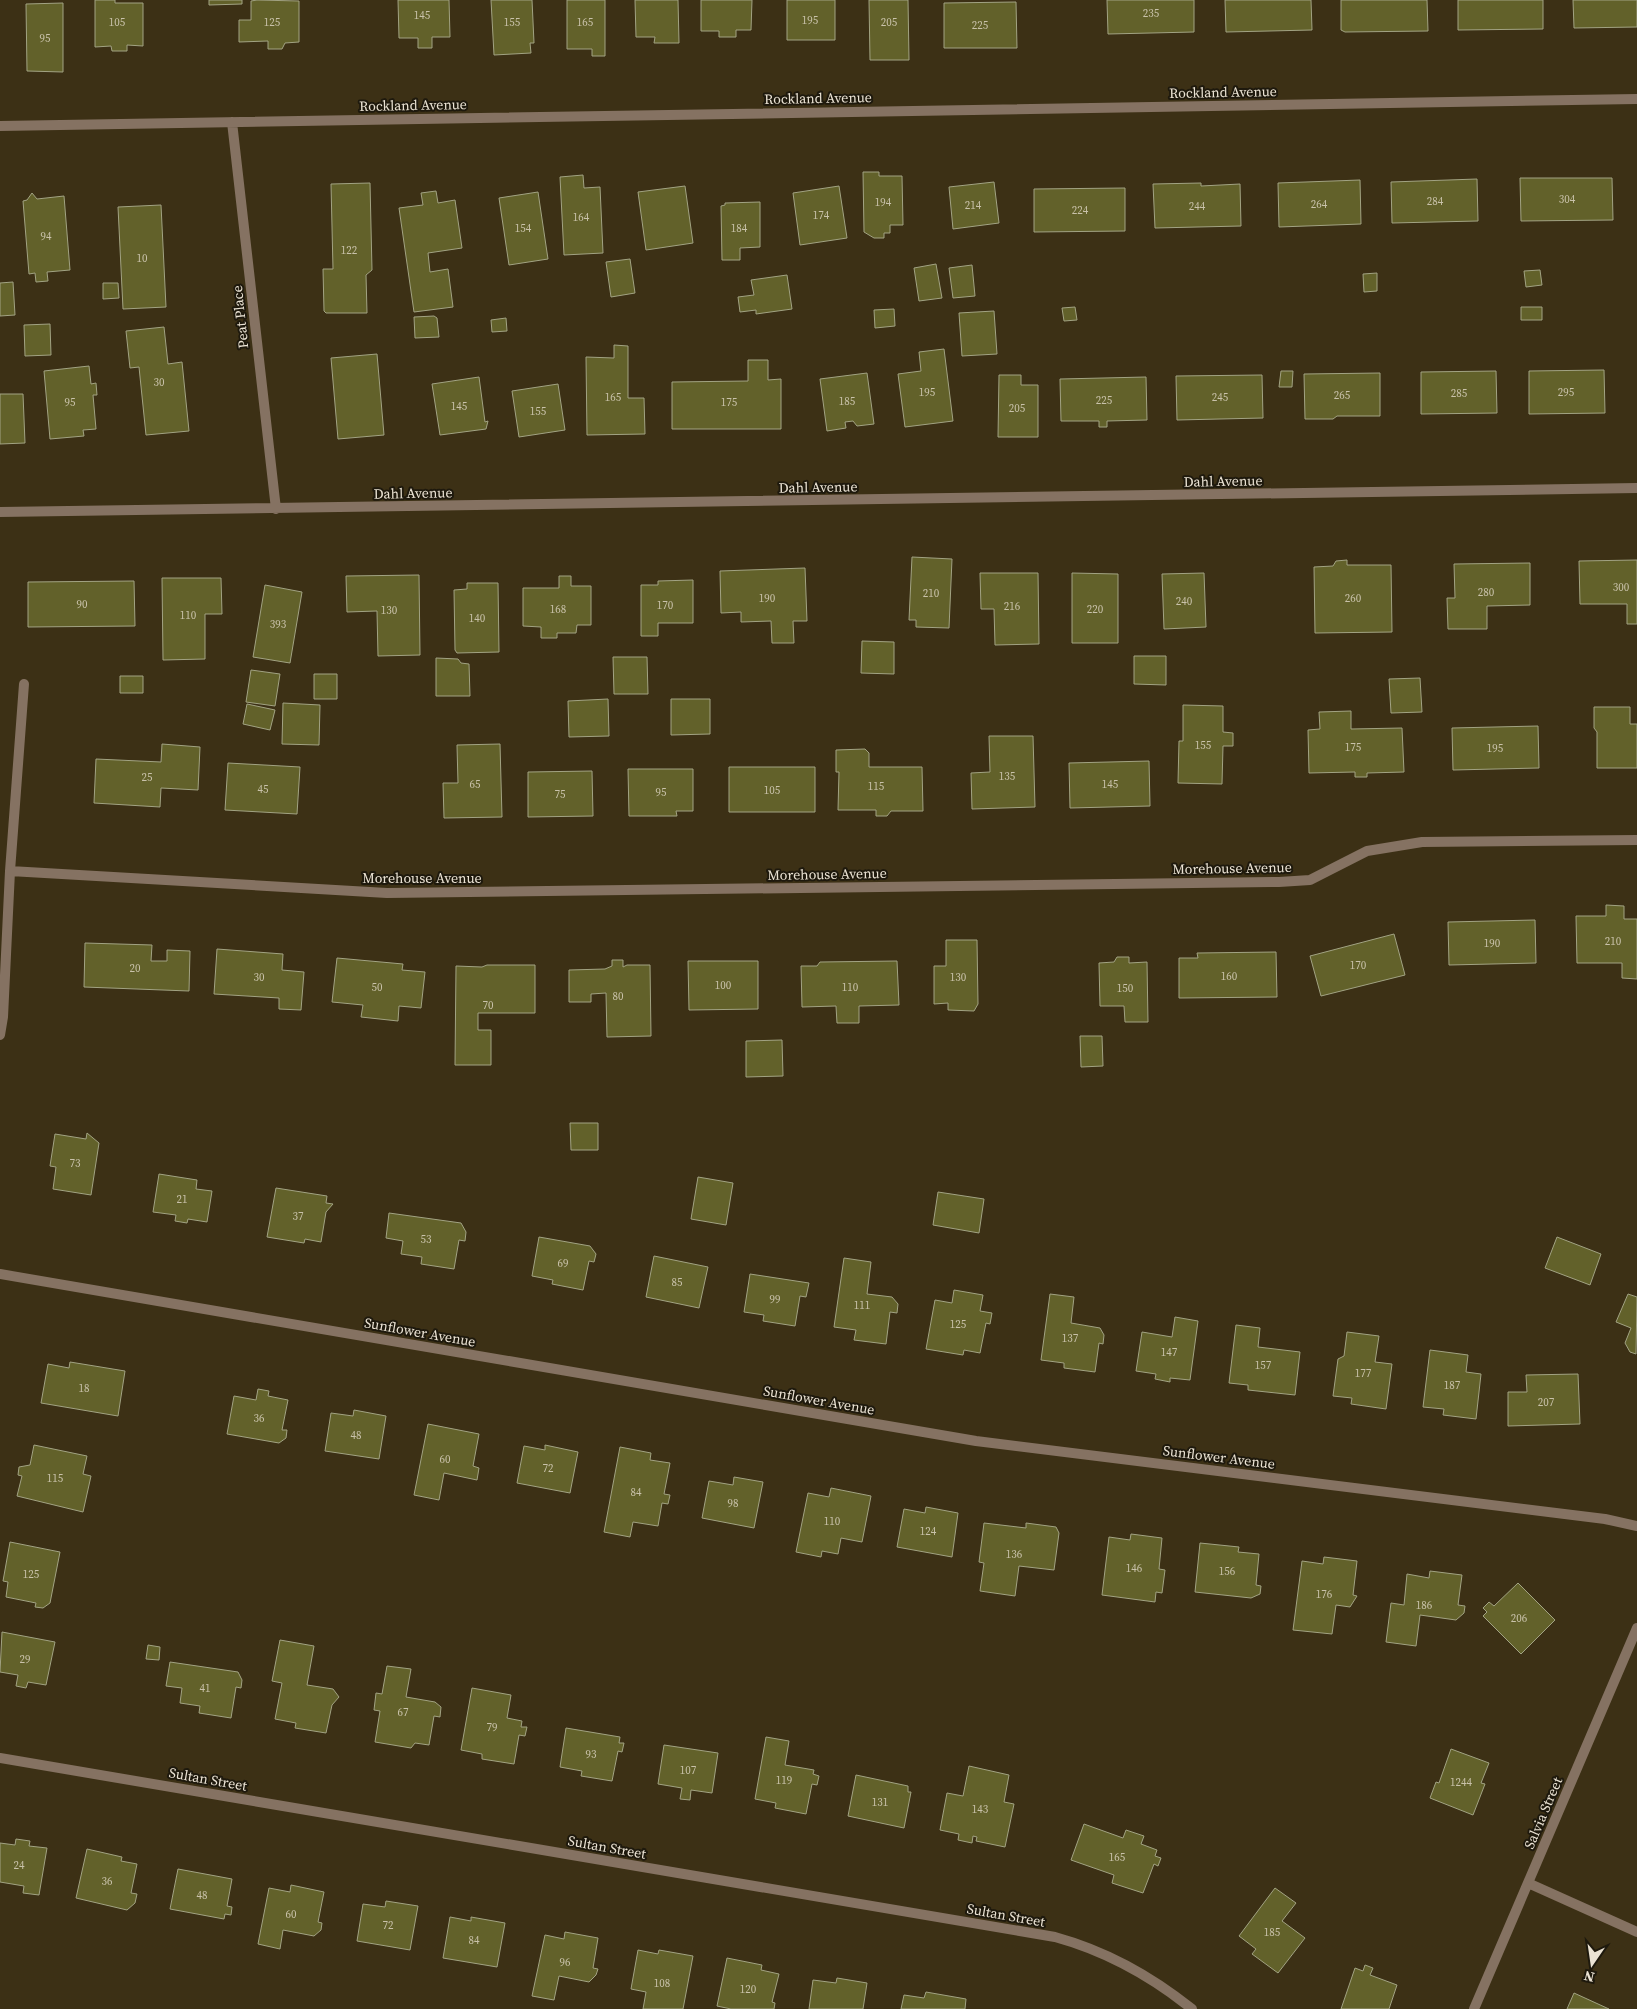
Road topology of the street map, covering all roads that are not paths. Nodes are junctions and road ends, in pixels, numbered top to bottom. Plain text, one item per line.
1 (1637, 99) edge
2 (232, 122) junction
3 (0, 126) edge
4 (1637, 488) edge
5 (276, 509) junction
6 (0, 512) edge
7 (24, 684) dead end
8 (1637, 840) edge
9 (10, 871) junction
10 (0, 1036) edge
11 (0, 1274) edge
12 (1637, 1526) edge
13 (1637, 1628) edge
14 (0, 1758) edge
15 (1528, 1883) junction
16 (1637, 1932) edge
17 (1192, 2009) edge
18 (1474, 2009) edge

1 - 2 street, Rockland Avenue
2 - 3 street, Rockland Avenue
2 - 5 street, Peat Place
4 - 5 street, Dahl Avenue
5 - 6 street, Dahl Avenue
7 - 9 street
8 - 9 street, Morehouse Avenue
9 - 10 street
11 - 12 street, Sunflower Avenue
13 - 15 street, Salvia Street
14 - 17 street, Sultan Street
15 - 16 street
15 - 18 street, Salvia Street

